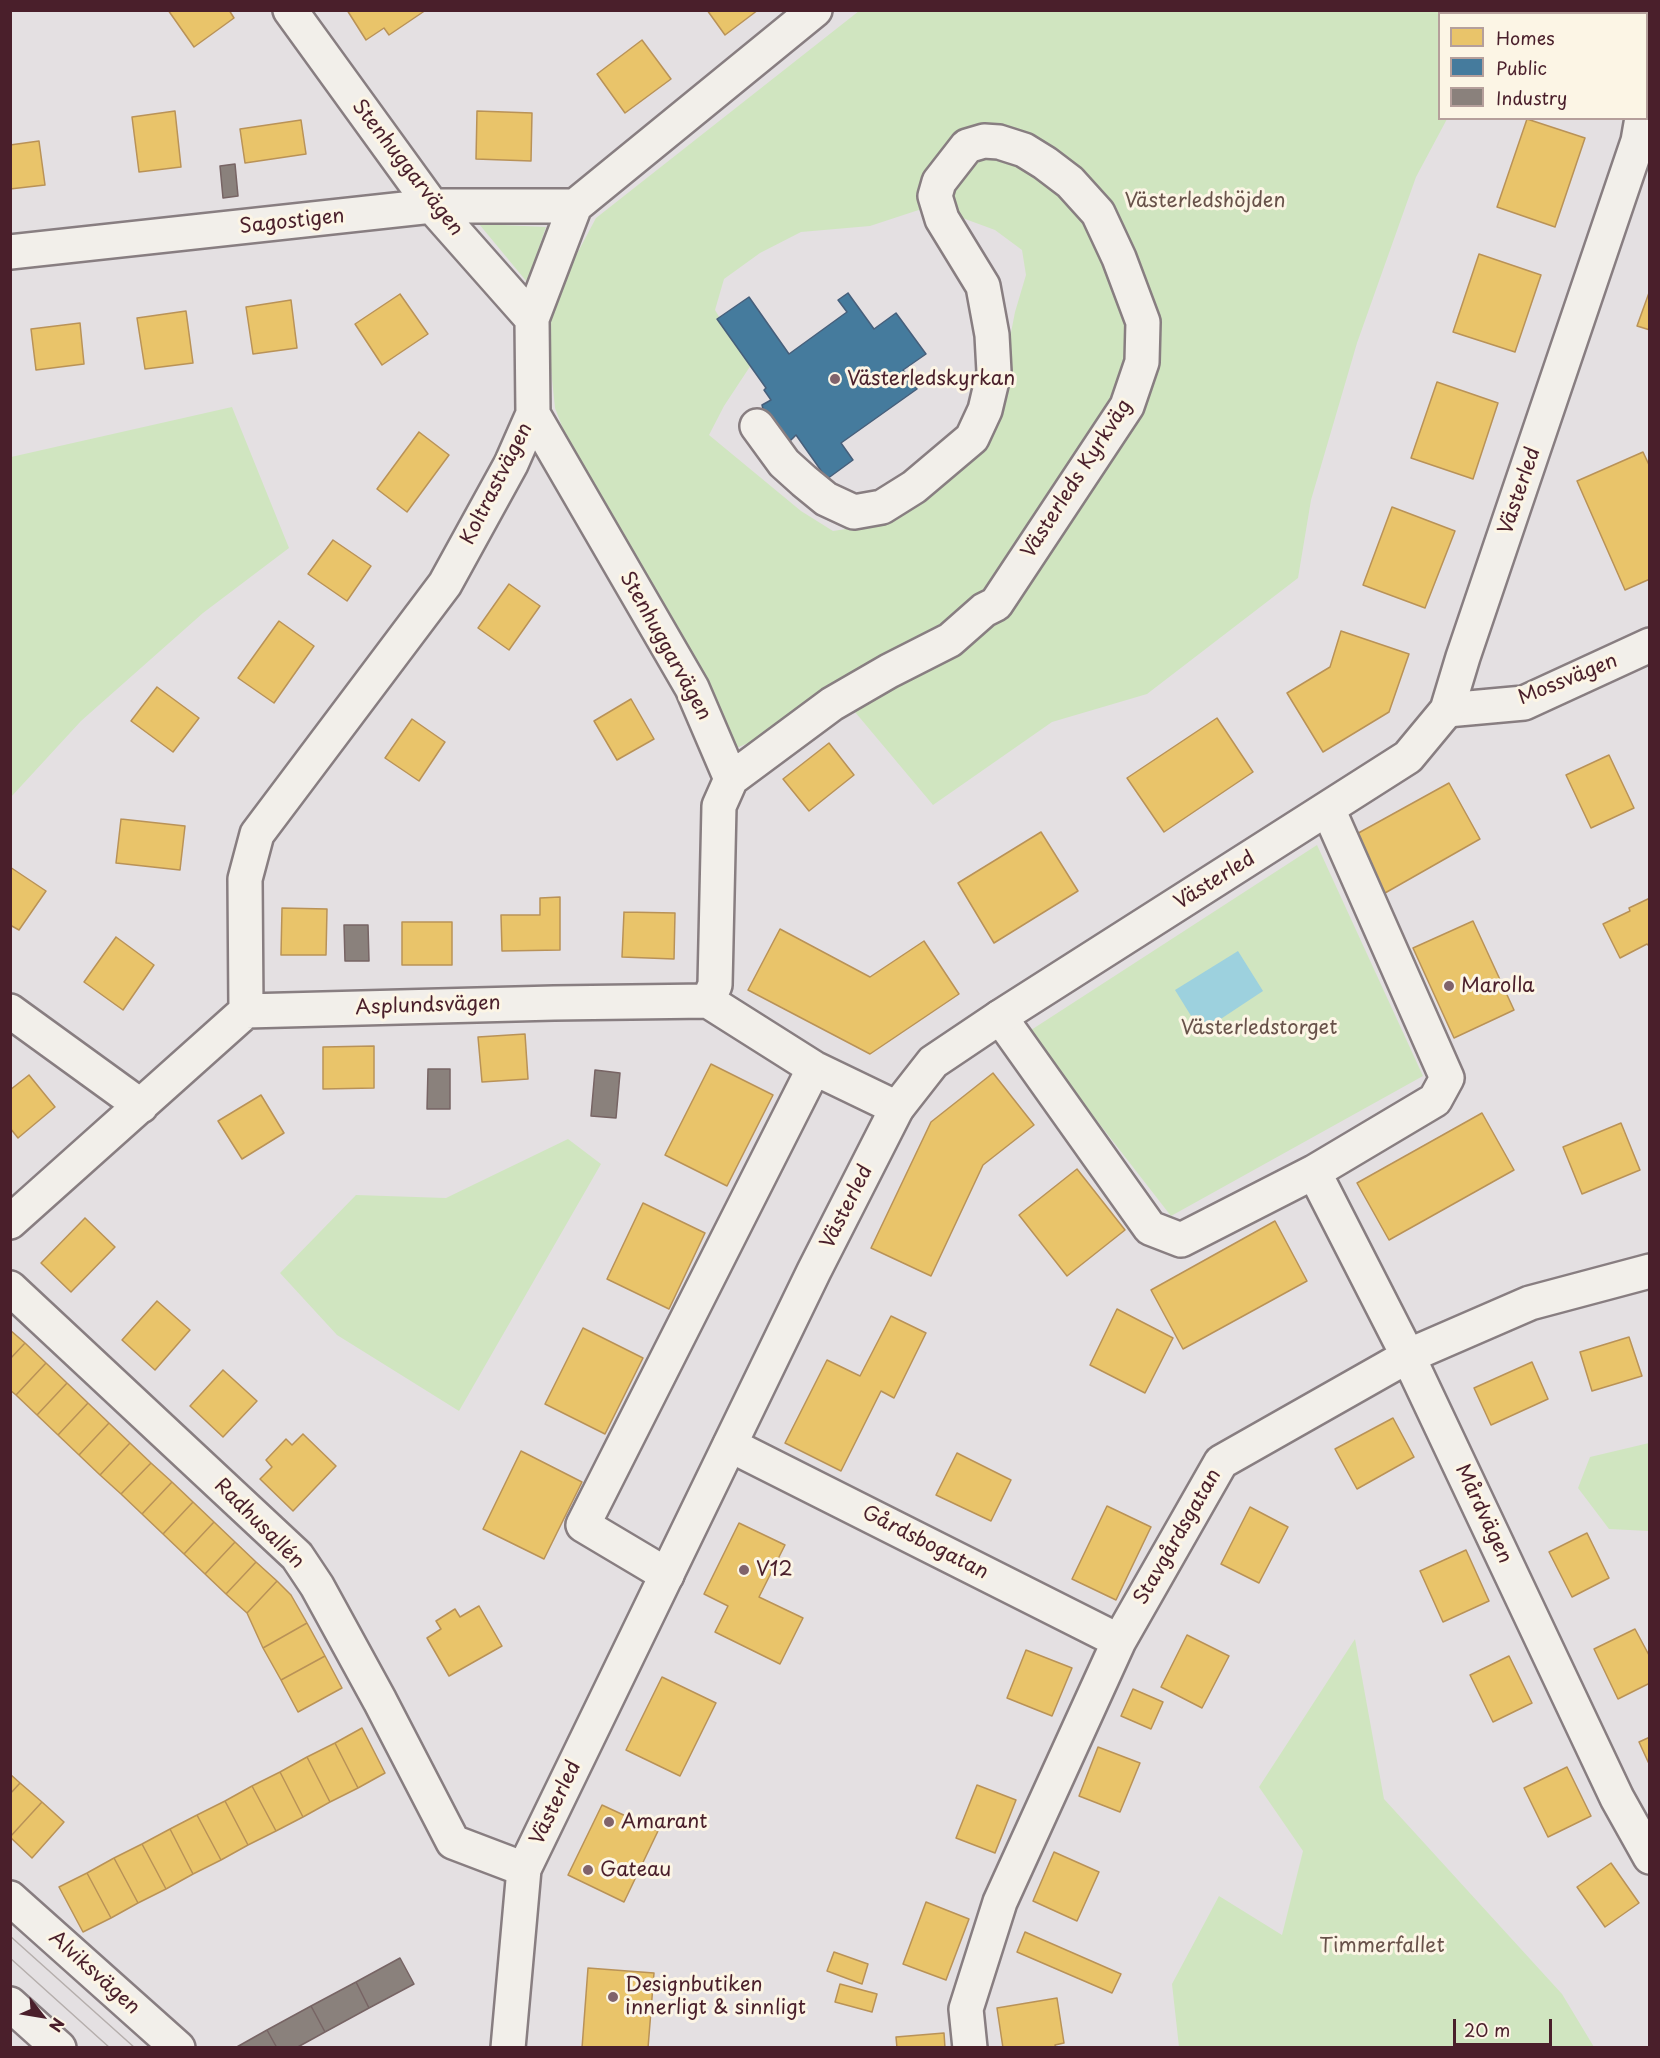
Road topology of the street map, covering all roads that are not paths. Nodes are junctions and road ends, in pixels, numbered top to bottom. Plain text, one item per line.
1 (290, 10) edge
2 (815, 10) edge
3 (1642, 120) edge
4 (432, 206) junction
5 (575, 206) junction
6 (10, 252) edge
7 (532, 319) junction
8 (533, 414) junction
9 (757, 426) dead end
10 (1650, 645) edge
11 (1447, 710) junction
12 (731, 779) junction
13 (1328, 809) junction
14 (708, 1001) junction
15 (10, 1011) edge
16 (246, 1011) junction
17 (1000, 1017) junction
18 (814, 1068) junction
19 (141, 1106) junction
20 (897, 1108) junction
21 (1314, 1172) junction
22 (10, 1222) edge
23 (1650, 1271) edge
24 (10, 1287) edge
25 (1408, 1356) junction
26 (730, 1445) junction
27 (667, 1575) junction
28 (1119, 1641) junction
29 (1650, 1857) edge
30 (524, 1869) junction
31 (10, 1898) edge
32 (10, 2004) edge
33 (59, 2048) edge
34 (178, 2048) edge
35 (508, 2048) edge
36 (970, 2048) edge

1 - 4 street, Stenhuggarvägen
2 - 5 street, Koltrastvägen
3 - 11 street, Västerled
4 - 5 street, Sagostigen
4 - 6 street, Sagostigen
4 - 7 street, Stenhuggarvägen
5 - 7 street, Koltrastvägen
7 - 8 street, Koltrastvägen
8 - 12 street, Stenhuggarvägen
8 - 16 street, Koltrastvägen
9 - 12 street, Västerleds Kyrkväg
10 - 11 street, Mossvägen
11 - 13 street, Västerled
12 - 14 street
13 - 17 street, Västerled
13 - 21 street
14 - 16 street, Asplundsvägen
14 - 18 street
15 - 19 street
16 - 19 street
17 - 20 street, Västerled
17 - 21 street
18 - 20 street
18 - 27 street
19 - 22 street
20 - 26 street, Västerled
21 - 25 street, Mårdvägen
23 - 25 street, Stavgårdsgatan
24 - 30 street, Radhusallén
25 - 28 street, Stavgårdsgatan
25 - 29 street, Mårdvägen
26 - 27 street, Västerled
26 - 28 street, Gårdsbogatan
27 - 30 street, Västerled
28 - 36 street, Stavgårdsgatan
30 - 35 street, Västerled
31 - 34 street, Alviksvägen
32 - 33 street

